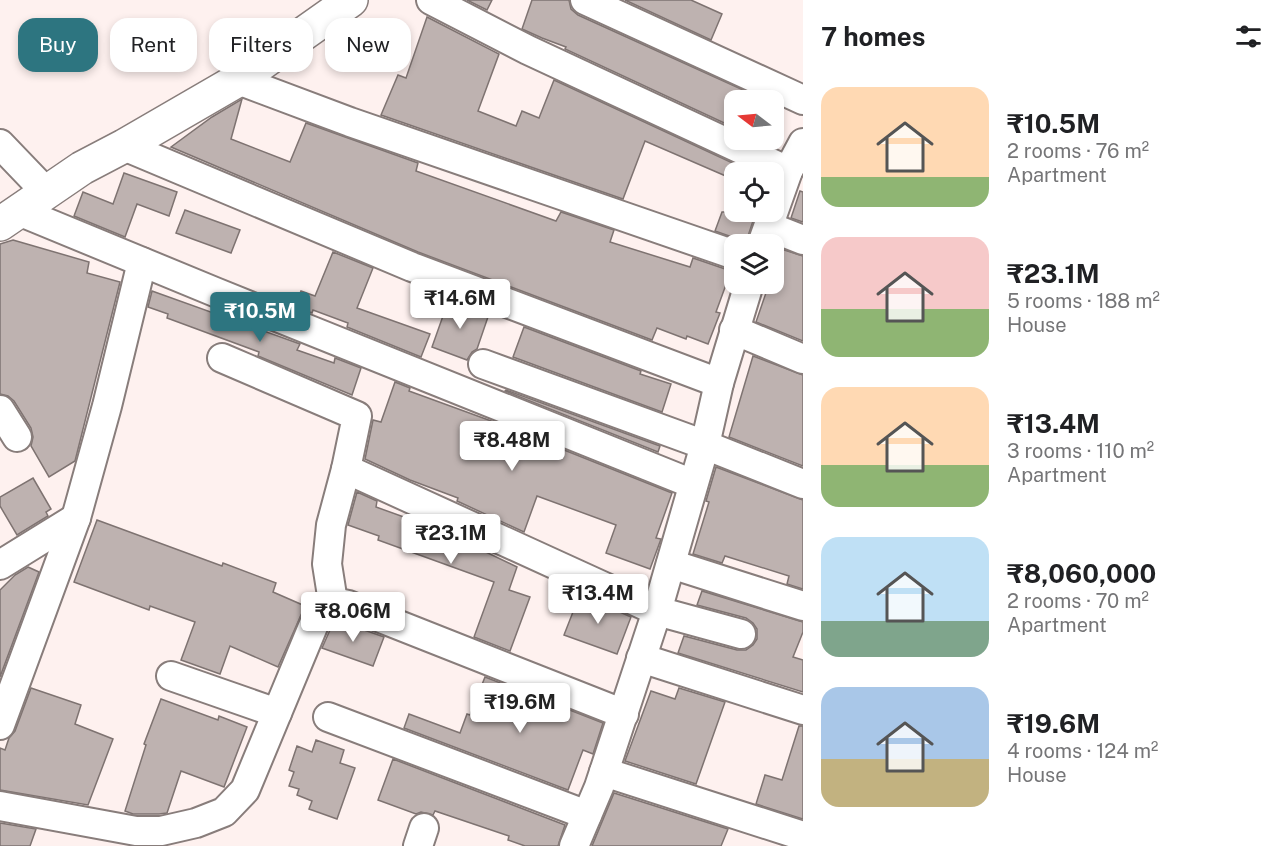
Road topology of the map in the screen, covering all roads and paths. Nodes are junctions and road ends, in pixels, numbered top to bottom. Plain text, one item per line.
1 (351, 0) edge
2 (431, 0) edge
3 (585, 0) edge
4 (238, 80) junction
5 (803, 100) edge
6 (803, 143) edge
7 (0, 144) edge
8 (124, 146) junction
9 (788, 171) junction
10 (23, 210) edge
11 (767, 234) edge
12 (784, 238) edge
13 (803, 240) edge
14 (724, 251) edge
15 (142, 262) junction
16 (745, 294) edge
17 (734, 330) junction
18 (222, 358) dead end
19 (803, 359) edge
20 (483, 364) dead end
21 (719, 383) junction
22 (0, 410) edge
23 (17, 437) dead end
24 (705, 445) junction
25 (346, 469) junction
26 (693, 484) junction
27 (803, 484) edge
28 (76, 518) junction
29 (671, 564) junction
30 (0, 565) edge
31 (333, 602) junction
32 (803, 606) edge
33 (657, 611) junction
34 (741, 634) dead end
35 (641, 658) junction
36 (171, 676) dead end
37 (803, 710) edge
38 (277, 713) junction
39 (624, 714) junction
40 (328, 717) dead end
41 (0, 724) edge
42 (604, 772) junction
43 (0, 806) edge
44 (587, 815) junction
45 (800, 835) dead end
46 (159, 838) edge
47 (574, 846) edge

1 - 4 main road
2 - 9 street
3 - 5 street
4 - 8 main road
4 - 14 street
6 - 9 street
7 - 10 street
8 - 10 main road
8 - 21 street
9 - 11 street
10 - 15 street
12 - 13 street
15 - 26 street
15 - 28 street
16 - 17 street
17 - 19 street
17 - 21 street
18 - 25 street
20 - 24 street
21 - 24 street
22 - 23 street
24 - 26 street
24 - 27 street
25 - 31 street
25 - 33 street
26 - 29 street
28 - 30 street
28 - 41 street
29 - 32 street
29 - 33 street
31 - 38 street
31 - 39 street
33 - 34 street
33 - 35 street
35 - 37 street
35 - 39 street
36 - 38 street
38 - 46 street
39 - 42 street
40 - 44 street
42 - 44 street
42 - 45 street
43 - 46 street
44 - 47 street

